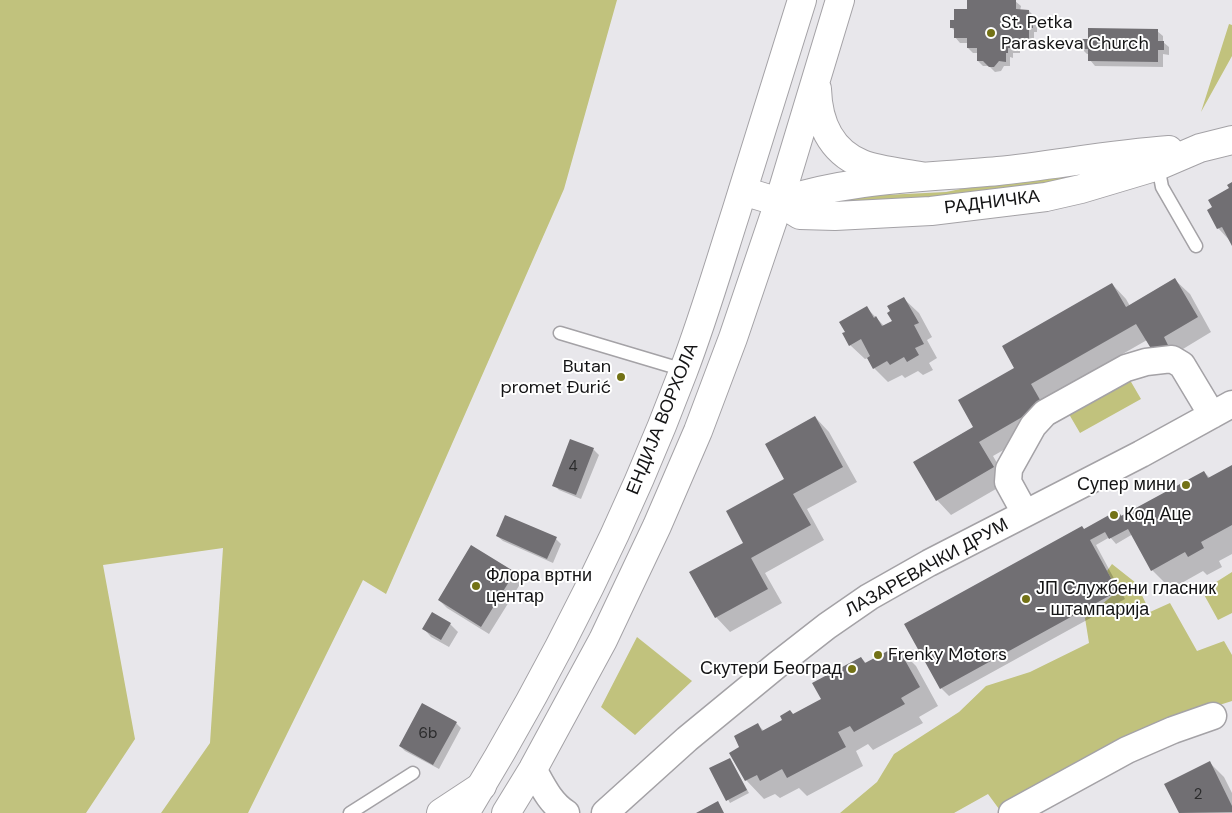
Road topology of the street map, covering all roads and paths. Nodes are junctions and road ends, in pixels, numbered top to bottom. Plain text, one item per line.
1 (802, 0) edge
2 (840, 0) edge
3 (816, 77) junction
4 (1232, 140) edge
5 (1200, 148) junction
6 (1158, 166) junction
7 (920, 176) junction
8 (742, 191) junction
9 (780, 202) junction
10 (1196, 246) dead end
11 (560, 333) dead end
12 (684, 370) junction
13 (1222, 410) edge
14 (1025, 513) junction
15 (1213, 716) dead end
16 (533, 769) junction
17 (413, 773) dead end
18 (482, 786) junction
19 (350, 813) edge
20 (440, 813) edge
21 (465, 813) edge
22 (506, 813) edge
23 (566, 813) edge
24 (604, 813) edge
25 (1012, 813) edge

1 - 8 main road, ЕНДИЈА ВОРХОЛА
2 - 3 main road, ЕНДИЈА ВОРХОЛА
3 - 7 main road
3 - 9 main road, ЕНДИЈА ВОРХОЛА
4 - 5 main road, РАДНИЧКА
5 - 6 main road, РАДНИЧКА
5 - 7 main road, РАДНИЧКА
6 - 9 main road, РАДНИЧКА
6 - 10 lane
7 - 9 main road, РАДНИЧКА
8 - 9 main road, РАДНИЧКА
8 - 12 main road, ЕНДИЈА ВОРХОЛА
9 - 16 main road, ЕНДИЈА ВОРХОЛА
11 - 12 lane
12 - 18 main road, ЕНДИЈА ВОРХОЛА
13 - 14 street, ЛАЗАРЕВАЧКИ ДРУМ
13 - 14 street
14 - 24 street, ЛАЗАРЕВАЧКИ ДРУМ
15 - 25 street
16 - 22 main road, ЕНДИЈА ВОРХОЛА
16 - 23 street
17 - 19 lane
18 - 20 main road
18 - 21 main road, ЕНДИЈА ВОРХОЛА

